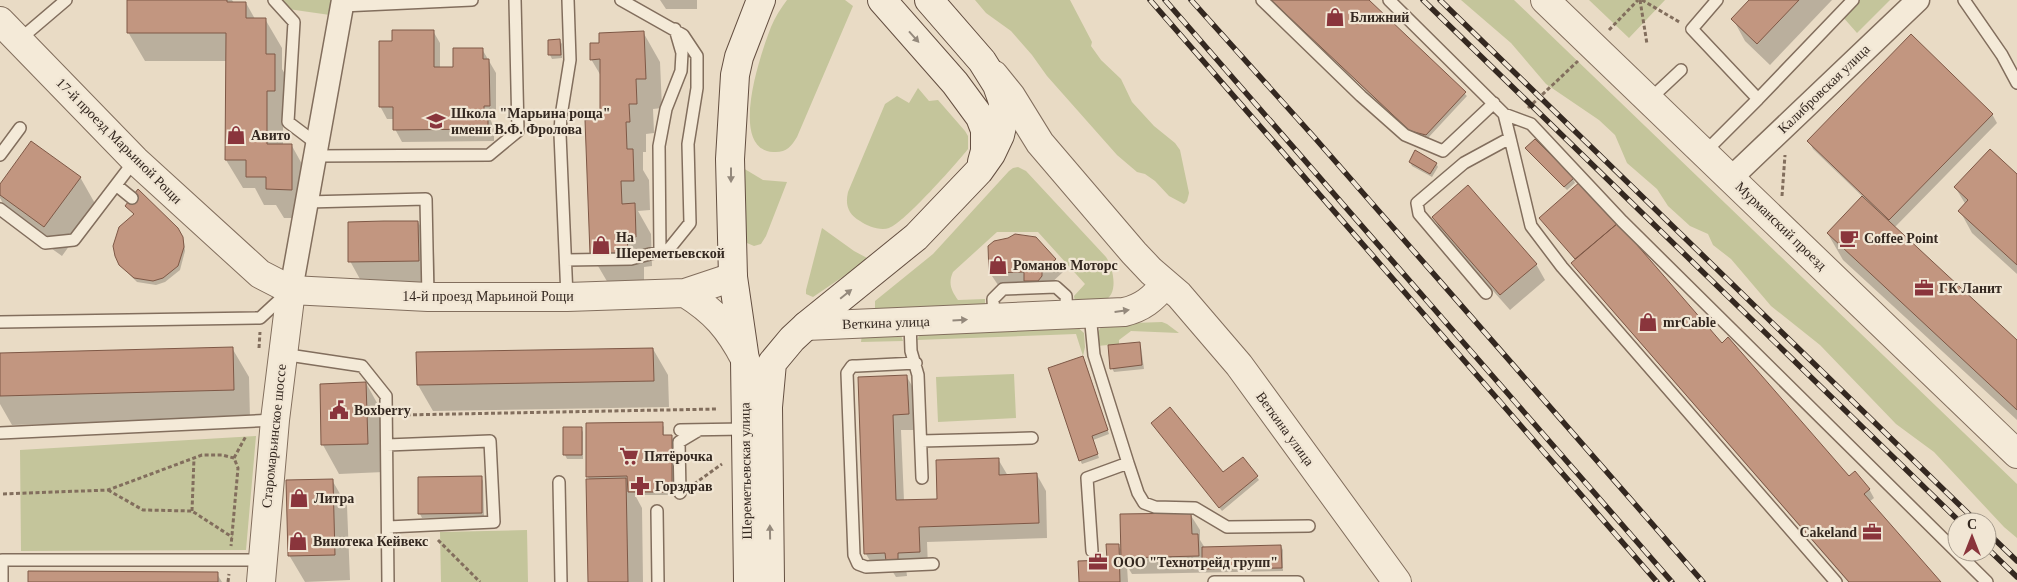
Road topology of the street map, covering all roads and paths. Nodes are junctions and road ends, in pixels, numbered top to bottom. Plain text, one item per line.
1 (66, 0) edge
2 (274, 0) edge
3 (472, 0) edge
4 (515, 0) edge
5 (568, 0) edge
6 (621, 0) edge
7 (882, 0) edge
8 (929, 0) edge
9 (1262, 0) edge
10 (1390, 0) edge
11 (1545, 0) edge
12 (1641, 0) edge
13 (1717, 0) edge
14 (1853, 0) edge
15 (1918, 0) edge
16 (1964, 0) edge
17 (762, 1) edge
18 (342, 3) edge
19 (0, 21) edge
20 (675, 30) junction
21 (1692, 30) junction
22 (19, 40) junction
23 (1647, 44) dead end
24 (982, 60) junction
25 (1572, 68) dead end
26 (1681, 70) dead end
27 (955, 83) junction
28 (2017, 83) edge
29 (1758, 99) junction
30 (1650, 100) junction
31 (1494, 103) junction
32 (1504, 114) junction
33 (1518, 118) junction
34 (1003, 120) junction
35 (20, 128) dead end
36 (1510, 138) junction
37 (1770, 140) junction
38 (1040, 143) junction
39 (316, 150) junction
40 (1704, 153) junction
41 (0, 155) edge
42 (134, 160) junction
43 (979, 171) junction
44 (1731, 178) junction
45 (116, 185) junction
46 (132, 198) dead end
47 (1782, 201) dead end
48 (307, 202) junction
49 (0, 209) edge
50 (660, 250) junction
51 (566, 260) junction
52 (733, 277) junction
53 (1165, 284) junction
54 (291, 290) junction
55 (685, 293) junction
56 (1486, 293) dead end
57 (428, 296) junction
58 (567, 296) junction
59 (1079, 314) junction
60 (0, 322) edge
61 (910, 323) junction
62 (806, 326) junction
63 (282, 354) junction
64 (745, 360) junction
65 (916, 363) junction
66 (717, 409) dead end
67 (387, 416) junction
68 (275, 420) junction
69 (745, 429) junction
70 (680, 430) dead end
71 (700, 430) junction
72 (0, 433) edge
73 (1032, 438) dead end
74 (922, 441) junction
75 (387, 445) junction
76 (2017, 454) edge
77 (194, 458) junction
78 (722, 464) dead end
79 (1128, 464) junction
80 (922, 478) dead end
81 (559, 482) dead end
82 (108, 490) junction
83 (680, 493) joint
84 (3, 494) dead end
85 (192, 511) junction
86 (657, 511) dead end
87 (423, 525) junction
88 (1309, 526) dead end
89 (388, 527) junction
90 (232, 537) junction
91 (1092, 551) dead end
92 (230, 561) junction
93 (933, 564) dead end
94 (261, 571) edge
95 (2, 582) edge
96 (228, 582) edge
97 (388, 582) edge
98 (480, 582) edge
99 (561, 582) edge
100 (658, 582) edge
101 (748, 582) edge
102 (770, 582) edge
103 (1214, 582) edge
104 (1298, 582) edge
105 (1397, 582) edge
106 (1836, 582) edge
107 (1987, 582) edge

1 - 22 lane
2 - 39 lane
3 - 18 lane
4 - 39 lane
5 - 51 lane
6 - 20 lane
7 -> 27 street
8 - 24 street
9 - 31 lane
10 - 31 lane
11 - 30 street, Мурманский проезд
12 - 21 path
12 - 23 path
13 - 21 lane
14 - 29 lane
15 - 37 street, Калибровская улица
16 - 28 lane
17 -> 52 street, Шереметьевская улица
18 - 39 street
19 - 22 street, 17-й проезд Марьиной Рощи
20 - 50 lane
20 - 50 lane
21 - 29 lane
22 - 42 street, 17-й проезд Марьиной Рощи
24 - 34 street
24 - 38 street
25 - 33 path
26 - 30 lane
27 - 34 street
27 - 43 street
29 - 40 lane
30 - 40 street, Мурманский проезд
31 - 32 lane
32 - 33 lane
32 - 36 lane
33 - 107 lane
34 - 38 street
34 - 43 street
35 - 41 lane
36 - 56 lane
36 - 106 lane
37 - 44 street, Калибровская улица
37 - 47 path
38 - 53 street, Веткина улица
39 - 48 street
40 - 44 street, Мурманский проезд
42 - 45 lane
42 - 54 street, 17-й проезд Марьиной Рощи
62 -> 43 street
44 - 76 street, Мурманский проезд
45 - 46 lane
45 - 49 lane
48 - 54 street
48 - 57 lane
50 - 51 lane
51 - 58 lane
52 - 55 street, 14-й проезд Марьиной Рощи
52 - 64 street, Шереметьевская улица
59 -> 53 street, Веткина улица
53 - 105 street, Веткина улица
54 - 57 street, 14-й проезд Марьиной Рощи
54 - 60 lane
54 - 63 street, Старомарьинское шоссе
55 - 58 street, 14-й проезд Марьиной Рощи
55 - 64 street
57 - 58 street, 14-й проезд Марьиной Рощи
61 -> 59 street, Веткина улица
59 - 79 lane
61 - 62 street, Веткина улица
61 - 65 lane
102 -> 62 street, Шереметьевская улица
63 - 67 lane
63 - 68 street, Старомарьинское шоссе
64 - 69 street, Шереметьевская улица
65 - 74 lane
65 - 93 lane
66 - 67 path
67 - 75 lane
68 - 72 lane
68 - 94 street, Старомарьинское шоссе
69 - 71 lane
69 - 101 street, Шереметьевская улица
70 - 71 lane
71 - 83 lane
73 - 74 lane
74 - 80 lane
75 - 87 lane
75 - 89 lane
77 - 82 path
77 - 85 path
77 - 90 path
78 - 83 path
79 - 88 lane
79 - 91 lane
81 - 99 lane
82 - 84 path
82 - 85 path
85 - 90 path
86 - 100 lane
87 - 89 lane
87 - 98 path
89 - 97 lane
90 - 92 path
92 - 94 lane
92 - 95 lane
92 - 96 path
103 - 104 lane

